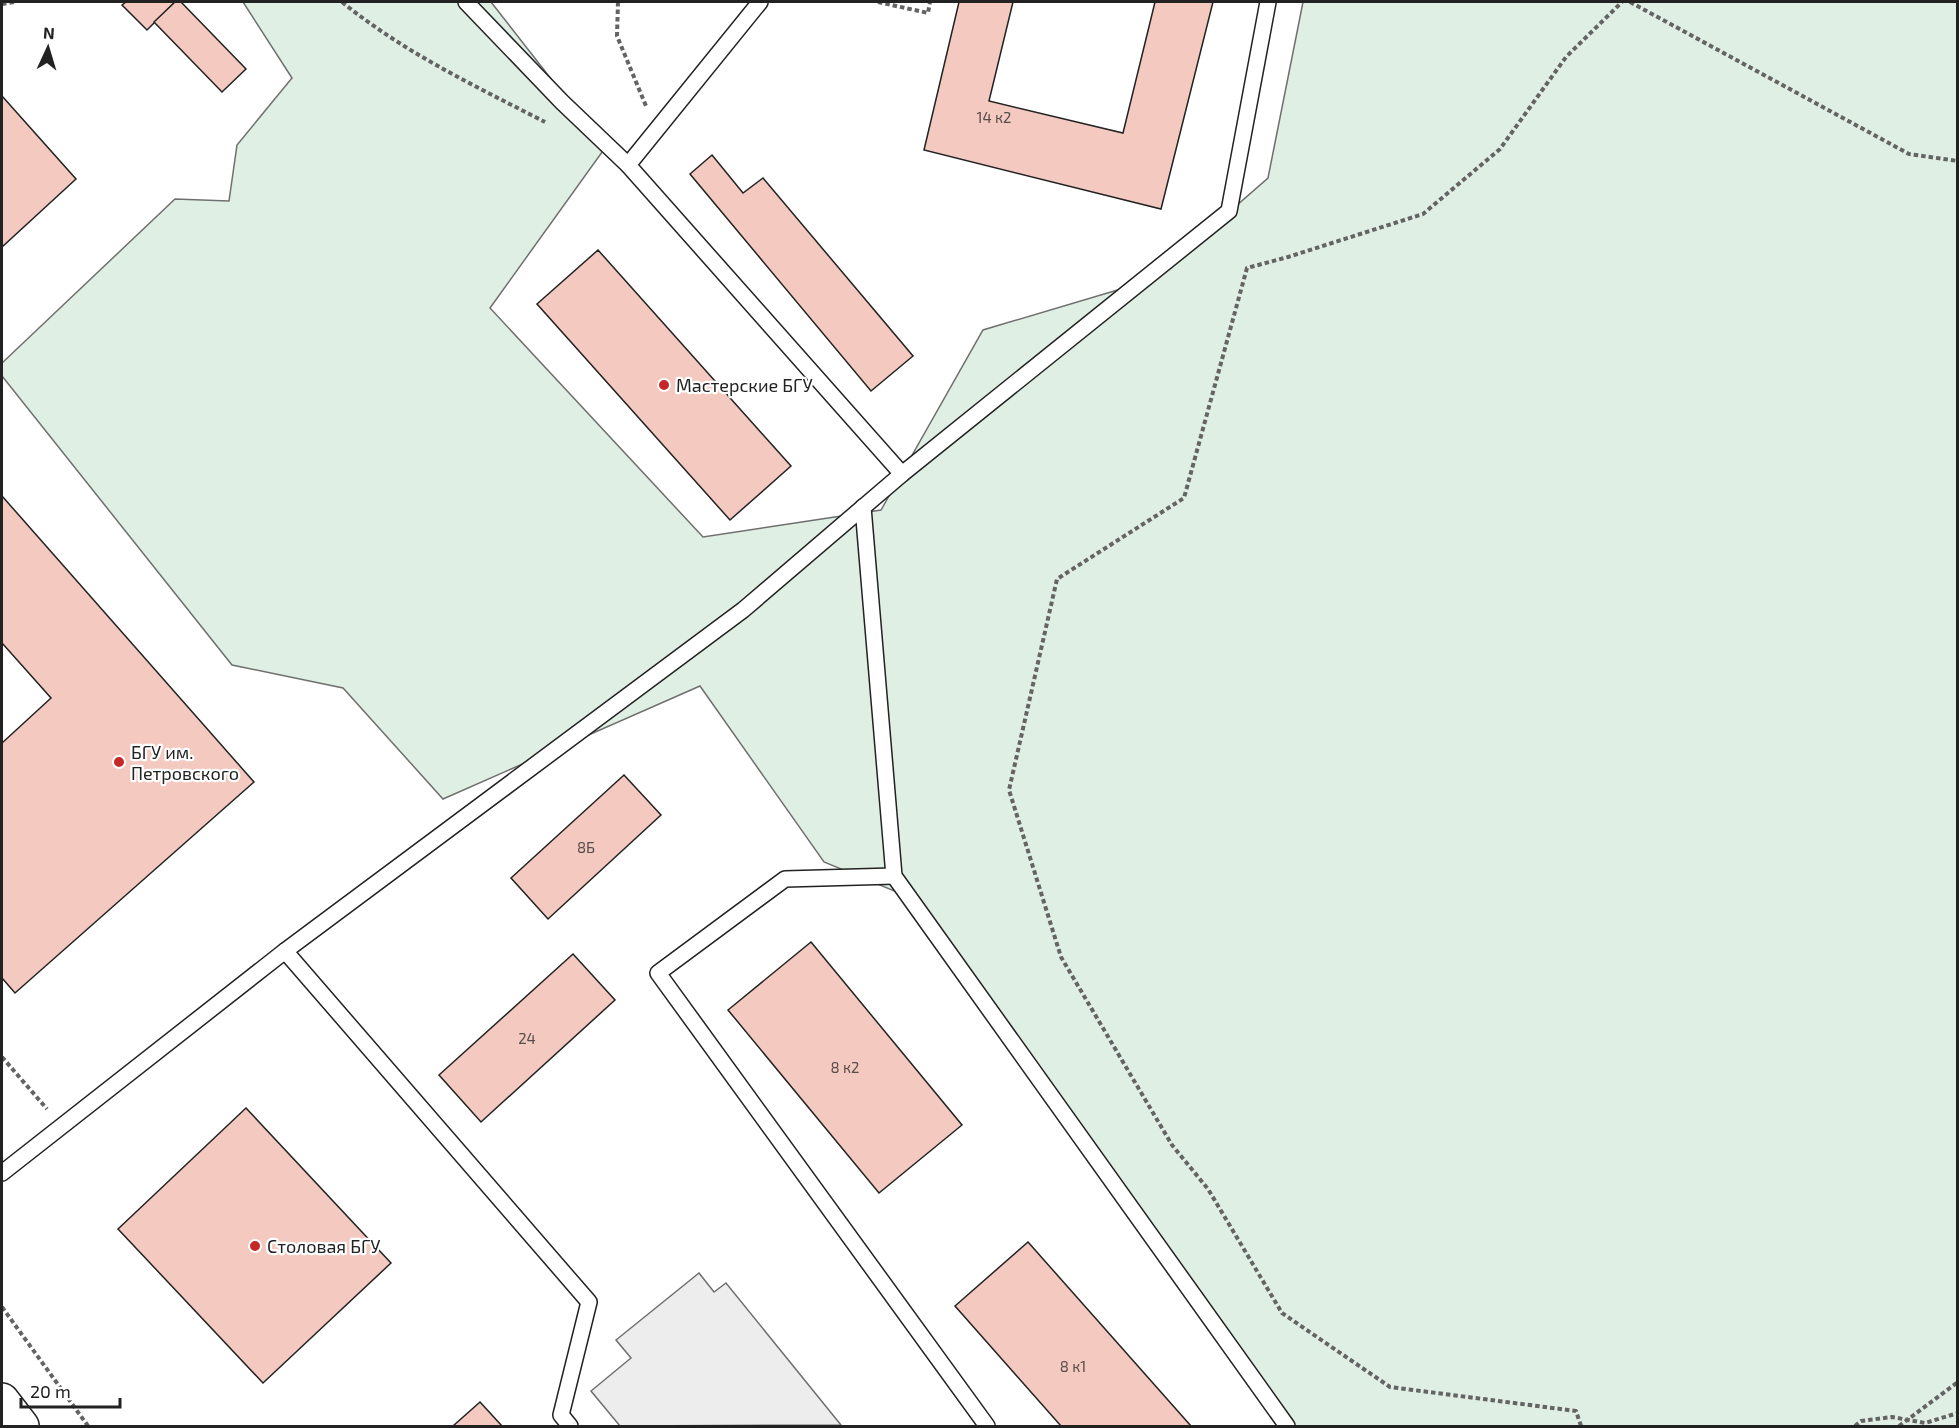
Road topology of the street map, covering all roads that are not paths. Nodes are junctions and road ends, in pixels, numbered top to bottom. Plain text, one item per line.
1 (466, 2) edge
2 (760, 2) edge
3 (1268, 2) edge
4 (628, 165) junction
5 (902, 474) junction
6 (863, 507) junction
7 (894, 876) junction
8 (285, 951) junction
9 (2, 1173) edge
10 (2, 1400) edge
11 (22, 1426) edge
12 (570, 1426) edge
13 (987, 1426) edge
14 (1287, 1426) edge

1 - 4 lane
2 - 4 lane
3 - 5 lane
4 - 5 lane
5 - 6 lane
6 - 7 lane
6 - 8 lane
7 - 13 lane
7 - 14 lane
8 - 9 lane
8 - 12 lane
10 - 11 main road

